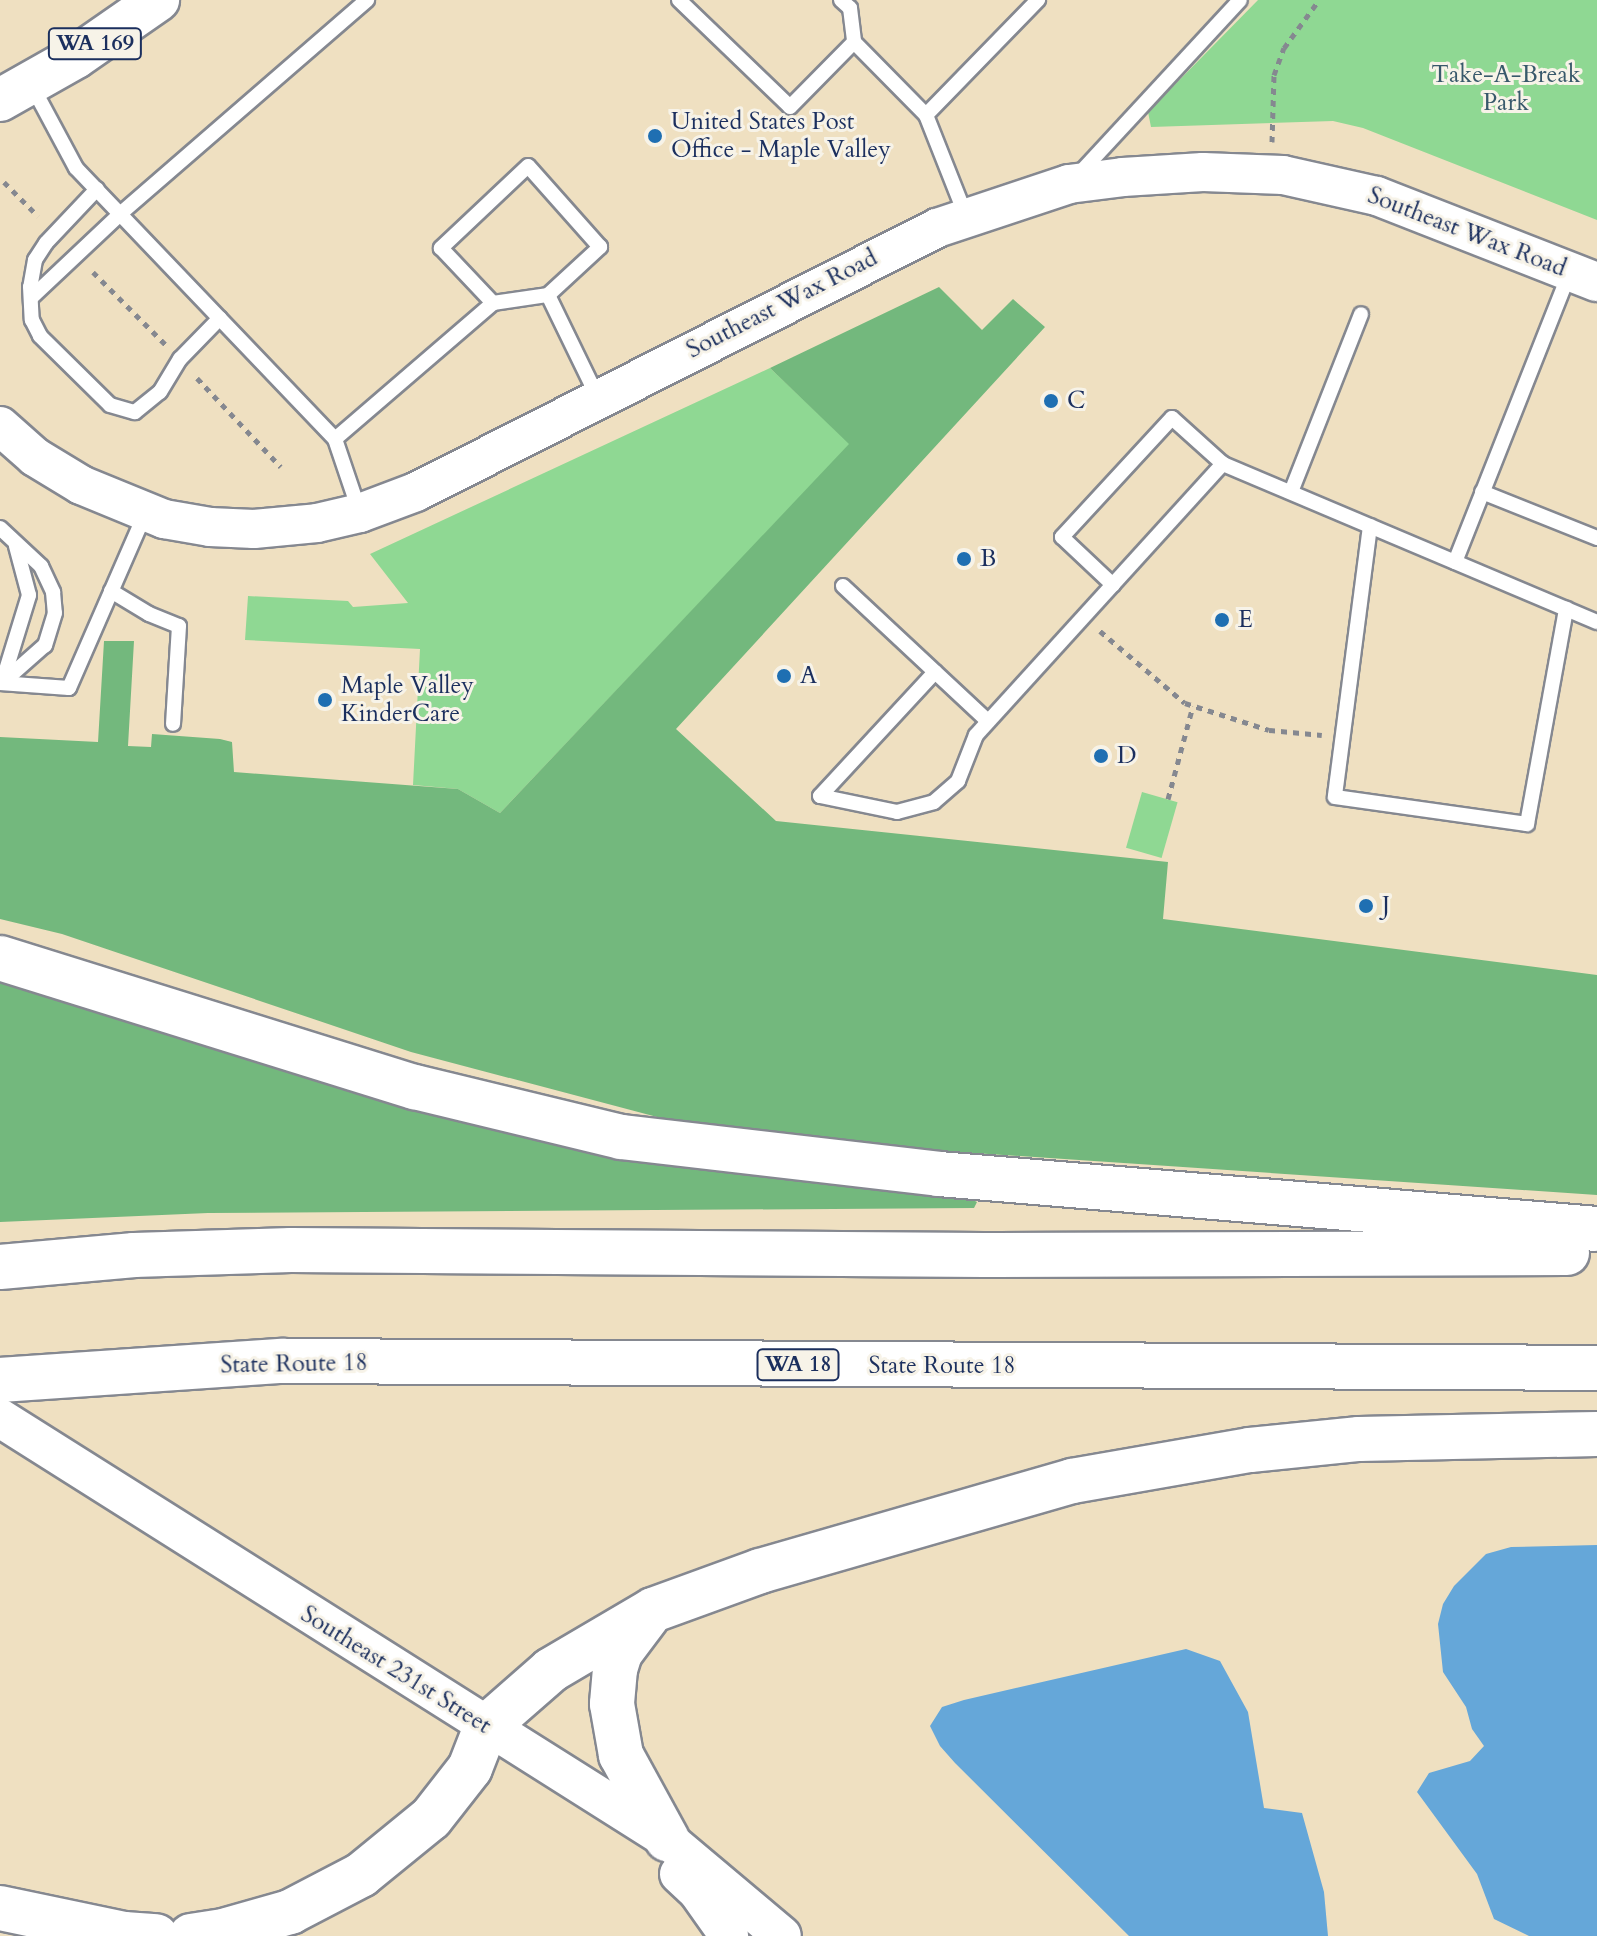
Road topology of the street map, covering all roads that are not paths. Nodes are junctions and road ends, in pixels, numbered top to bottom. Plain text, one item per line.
1 (158, 0) edge
2 (367, 0) edge
3 (679, 0) edge
4 (841, 0) edge
5 (1038, 0) edge
6 (1240, 0) edge
7 (854, 42) junction
8 (15, 91) edge
9 (926, 115) junction
10 (1069, 184) junction
11 (97, 189) junction
12 (120, 214) junction
13 (966, 216) junction
14 (1584, 276) edge
15 (548, 295) junction
16 (31, 298) junction
17 (493, 303) junction
18 (1361, 314) dead end
19 (220, 318) junction
20 (599, 398) junction
21 (0, 426) edge
22 (335, 439) junction
23 (1223, 464) junction
24 (1291, 492) junction
25 (1482, 492) junction
26 (146, 512) junction
27 (360, 513) junction
28 (1370, 526) junction
29 (0, 528) edge
30 (1597, 538) edge
31 (15, 543) junction
32 (1455, 562) junction
33 (1113, 585) junction
34 (843, 586) dead end
35 (111, 591) junction
36 (1566, 609) junction
37 (1597, 622) edge
38 (935, 672) junction
39 (1, 683) edge
40 (988, 721) junction
41 (173, 724) dead end
42 (0, 958) edge
43 (1597, 1229) edge
44 (1597, 1252) edge
45 (0, 1267) edge
46 (1597, 1368) edge
47 (0, 1380) edge
48 (0, 1418) edge
49 (1597, 1434) edge
50 (653, 1610) junction
51 (486, 1727) junction
52 (582, 1786) junction
53 (667, 1839) junction
54 (0, 1908) edge
55 (156, 1936) edge
56 (191, 1936) edge
57 (729, 1936) edge
58 (782, 1936) edge

1 - 8 main road, WA 169
2 - 12 lane
3 - 7 lane
4 - 7 lane
5 - 9 lane
6 - 10 lane
7 - 9 lane
8 - 11 lane
9 - 13 lane
10 - 13 main road, Southeast Wax Road
10 - 14 main road, Southeast Wax Road
11 - 12 lane
11 - 16 lane
12 - 16 lane
12 - 19 lane
13 - 20 main road, Southeast Wax Road
14 - 25 lane
15 - 17 lane
15 - 17 lane
15 - 20 lane
16 - 19 lane
17 - 22 lane
18 - 24 lane
19 - 22 lane
20 - 27 main road, Southeast Wax Road
21 - 26 main road, Southeast Wax Road
22 - 27 lane
23 - 24 lane
23 - 33 lane
23 - 33 lane
24 - 28 lane
25 - 30 lane
25 - 32 lane
26 - 27 main road, Southeast Wax Road
26 - 35 lane
28 - 32 lane
28 - 36 lane
29 - 31 lane
31 - 39 lane
31 - 39 lane
32 - 36 lane
33 - 40 lane
34 - 38 lane
35 - 39 lane
35 - 41 lane
36 - 37 lane
38 - 40 lane
38 - 40 lane
42 - 43 highway
44 - 45 highway
46 - 47 highway, State Route 18 / WA 18
48 - 51 main road, Southeast 231st Street
49 - 50 highway
50 - 51 highway
50 - 53 highway
51 - 52 main road, Southeast 231st Street
51 - 56 highway
52 - 53 main road, Southeast 231st Street
52 - 57 main road
53 - 58 main road, Southeast 231st Street
54 - 55 highway

